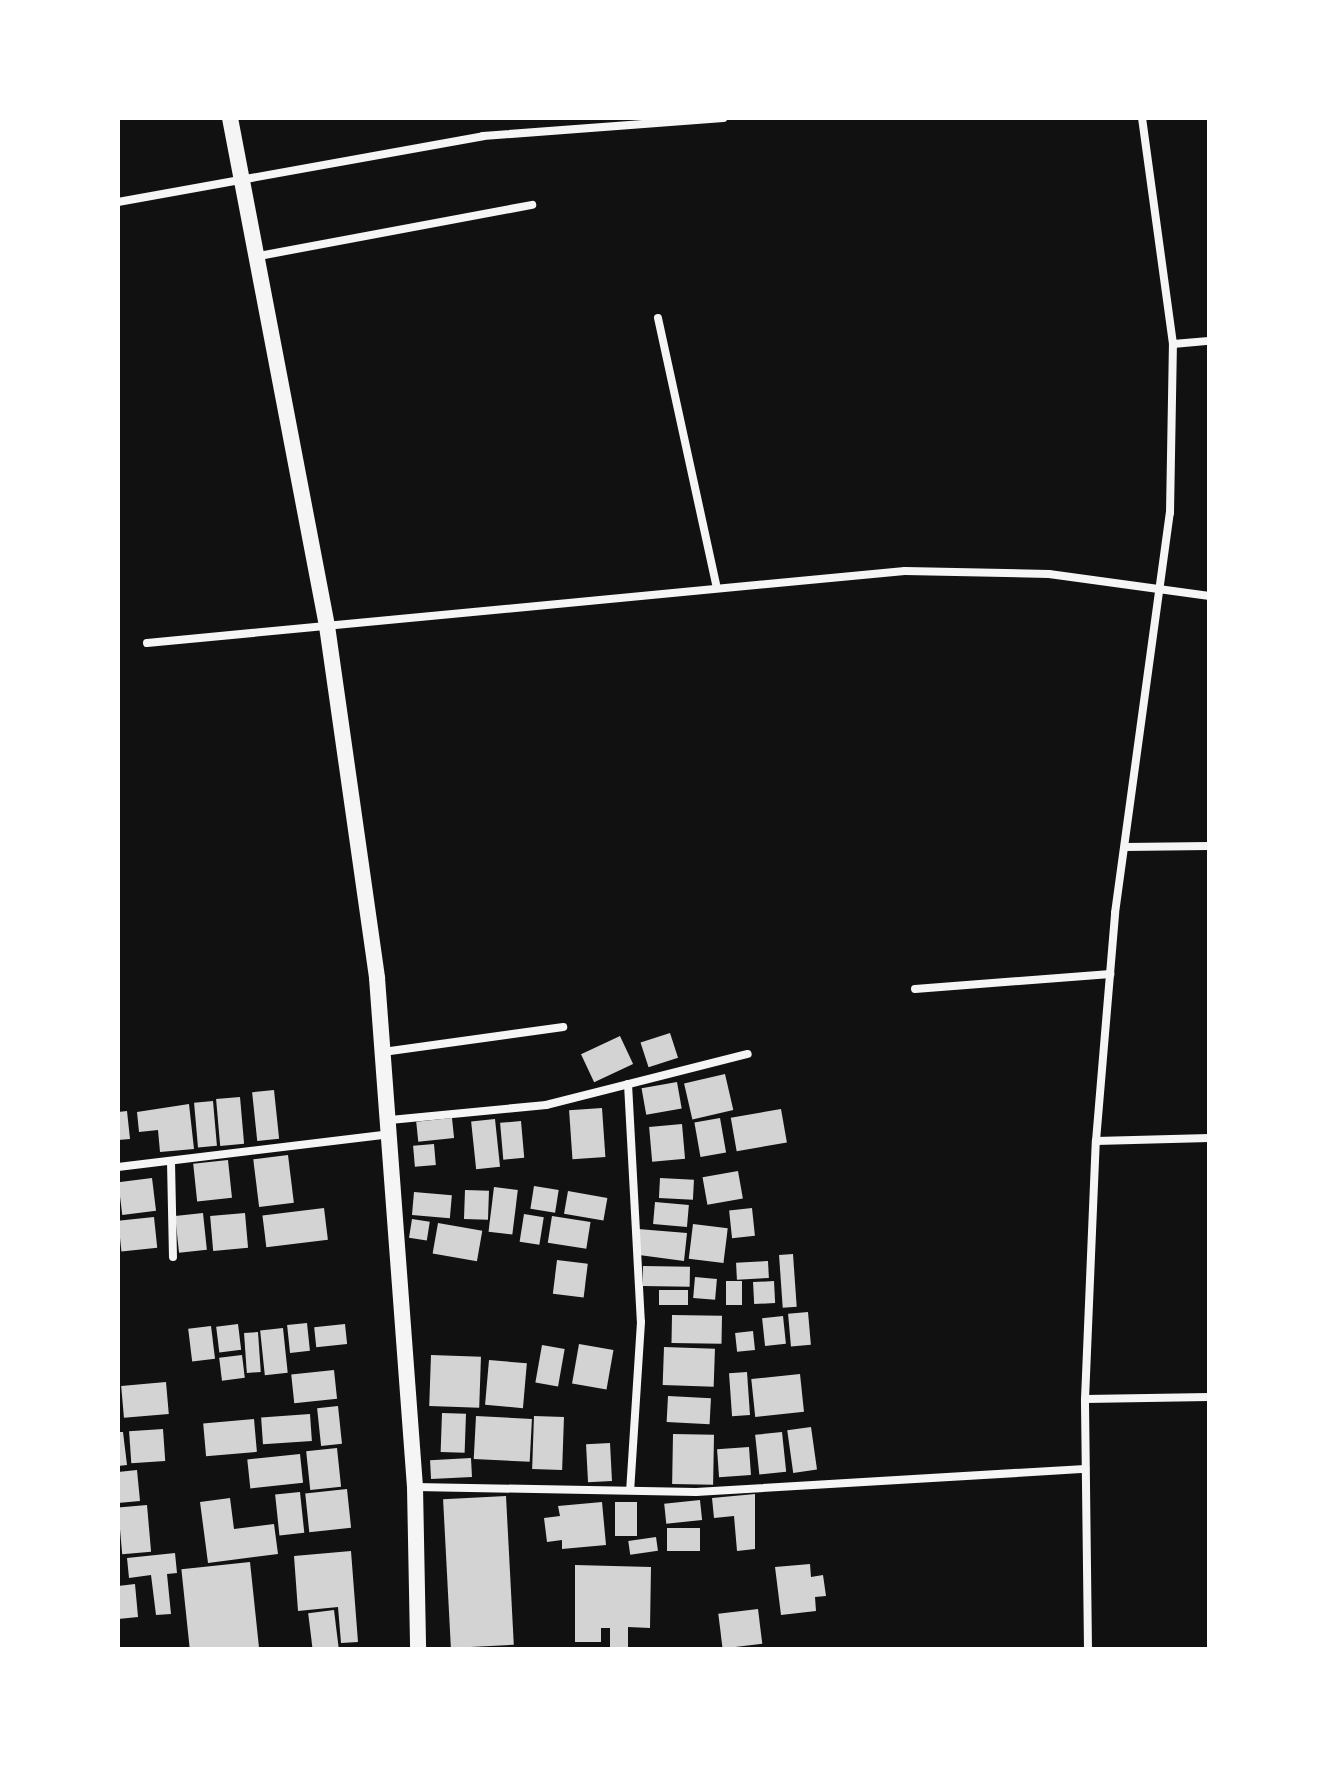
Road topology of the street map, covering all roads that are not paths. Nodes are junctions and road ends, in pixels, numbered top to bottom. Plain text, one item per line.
1 (230, 118) edge
2 (723, 118) edge
3 (1142, 118) edge
4 (246, 185) junction
5 (118, 202) edge
6 (532, 205) dead end
7 (259, 256) junction
8 (658, 318) dead end
9 (1209, 341) edge
10 (1173, 344) junction
11 (716, 584) junction
12 (1163, 592) junction
13 (1209, 596) edge
14 (327, 626) junction
15 (147, 643) dead end
16 (1209, 846) edge
17 (1125, 847) junction
18 (1110, 974) junction
19 (915, 989) dead end
20 (563, 1027) dead end
21 (383, 1052) junction
22 (748, 1054) dead end
23 (628, 1084) junction
24 (391, 1127) junction
25 (1209, 1138) edge
26 (1096, 1141) junction
27 (171, 1162) junction
28 (118, 1167) edge
29 (173, 1257) dead end
30 (1209, 1397) edge
31 (1085, 1399) junction
32 (1085, 1469) junction
33 (415, 1487) junction
34 (630, 1490) junction
35 (418, 1649) edge
36 (1088, 1649) edge

1 - 4 main road
2 - 4 street
3 - 10 street
4 - 5 street
4 - 7 main road
6 - 7 street
7 - 14 main road
8 - 11 street
9 - 10 street
10 - 12 street
11 - 12 street
11 - 14 street
12 - 13 street
12 - 17 street
14 - 15 street
14 - 21 main road
16 - 17 street
17 - 18 street
18 - 19 street
18 - 26 street
20 - 21 street
21 - 24 main road
22 - 23 street
23 - 24 street
23 - 34 street
24 - 27 street
24 - 33 main road
25 - 26 street
26 - 31 street
27 - 28 street
27 - 29 street
30 - 31 street
31 - 32 street
32 - 34 street
32 - 36 street
33 - 34 street
33 - 35 main road

